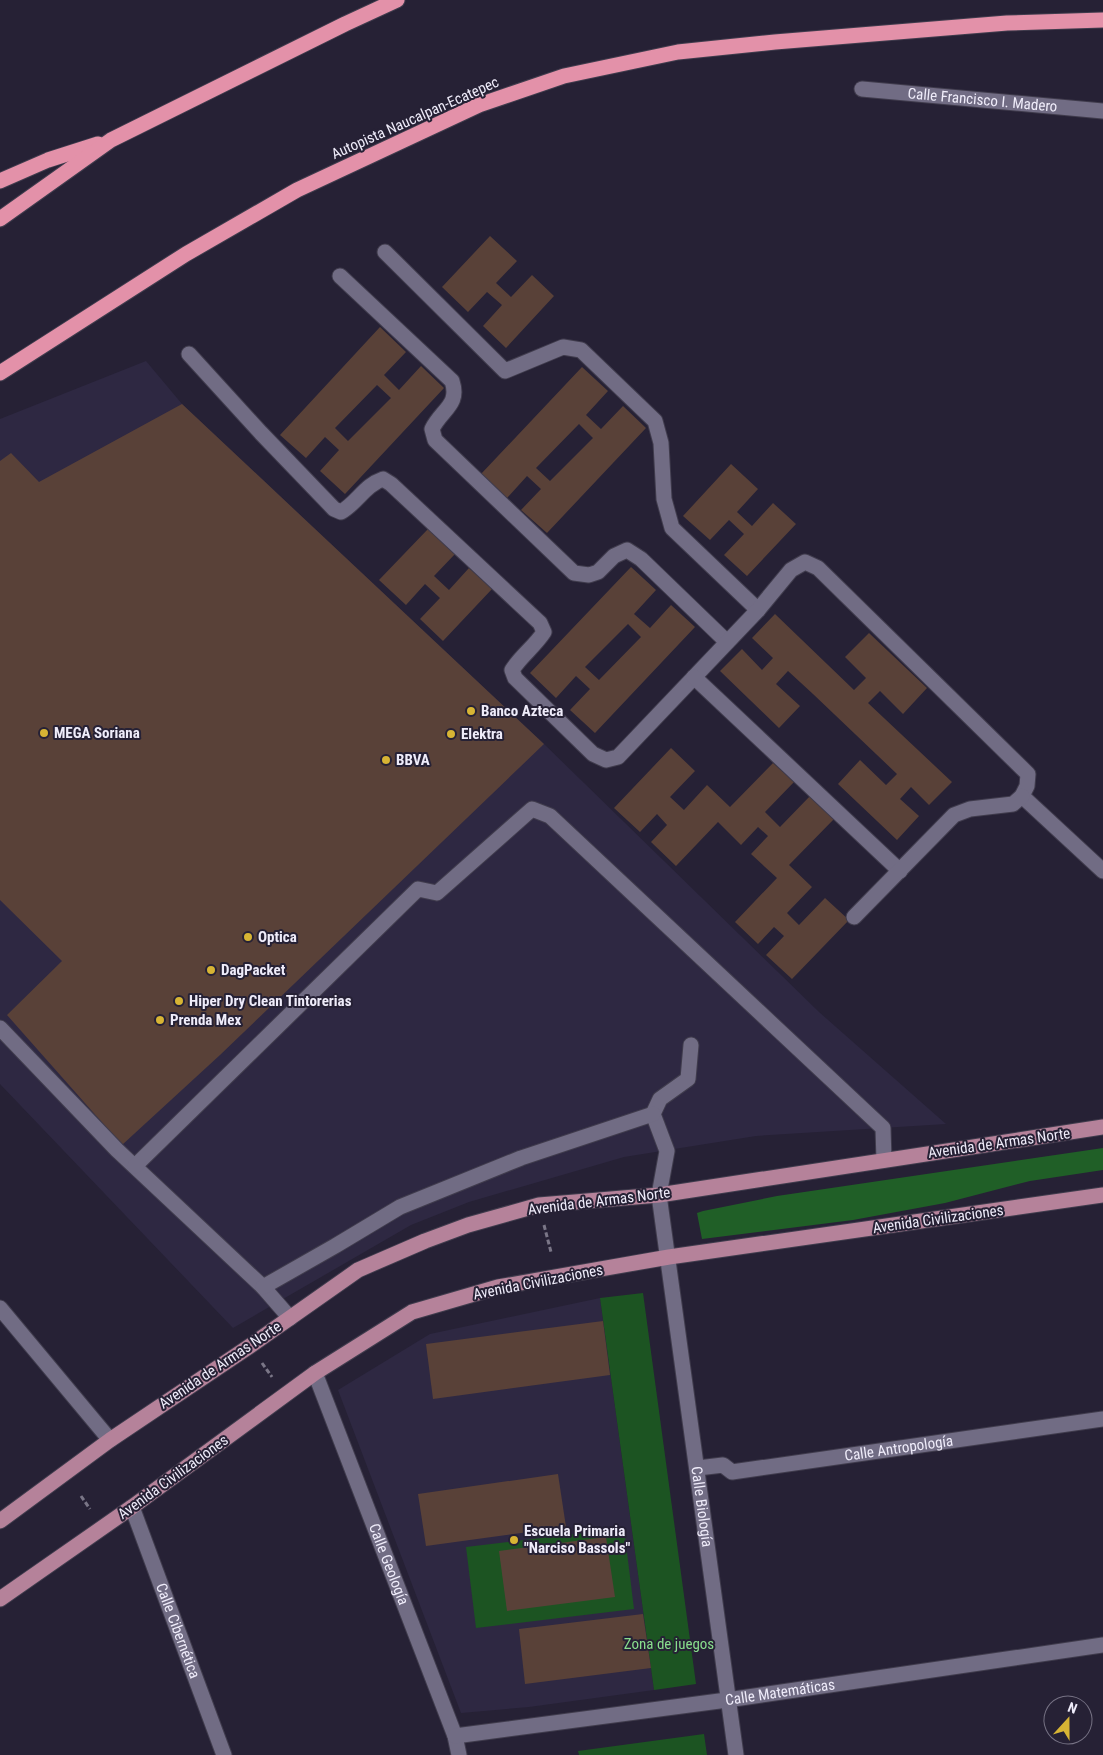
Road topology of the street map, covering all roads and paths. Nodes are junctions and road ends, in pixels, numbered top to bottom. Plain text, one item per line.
1 (397, 0) edge
2 (1103, 20) edge
3 (862, 89) dead end
4 (1103, 111) edge
5 (111, 140) junction
6 (0, 181) edge
7 (0, 219) edge
8 (385, 252) dead end
9 (340, 276) dead end
10 (189, 354) dead end
11 (0, 373) edge
12 (758, 610) junction
13 (727, 642) junction
14 (694, 677) junction
15 (1022, 796) junction
16 (900, 871) junction
17 (1103, 871) edge
18 (854, 917) dead end
19 (0, 1028) edge
20 (691, 1045) dead end
21 (653, 1114) junction
22 (1103, 1127) edge
23 (884, 1160) junction
24 (135, 1166) junction
25 (659, 1195) junction
26 (1103, 1195) edge
27 (544, 1224) dead end
28 (550, 1252) dead end
29 (669, 1257) junction
30 (263, 1287) junction
31 (0, 1308) edge
32 (290, 1318) junction
33 (262, 1363) dead end
34 (315, 1373) junction
35 (274, 1379) dead end
36 (1103, 1419) edge
37 (110, 1440) junction
38 (698, 1468) junction
39 (82, 1496) dead end
40 (132, 1507) junction
41 (94, 1513) dead end
42 (0, 1521) edge
43 (0, 1599) edge
44 (1103, 1646) edge
45 (727, 1700) junction
46 (455, 1736) junction
47 (224, 1755) edge
48 (459, 1755) edge
49 (736, 1755) edge

1 - 5 highway
2 - 11 highway, Autopista Naucalpan-Ecatepec
3 - 4 street, Calle Francisco I. Madero
5 - 6 highway
5 - 7 highway
8 - 12 street
9 - 13 street
10 - 14 street
12 - 13 street
12 - 15 street
13 - 14 street
14 - 16 street
15 - 16 street
15 - 17 street
16 - 18 street
19 - 24 street
20 - 21 street
21 - 25 street, Calle Biología
21 - 30 street
22 - 23 main road, Avenida de Armas Norte
23 - 24 street
23 - 25 main road, Avenida de Armas Norte
24 - 30 street
25 - 29 street, Calle Biología
25 - 32 main road, Avenida de Armas Norte
26 - 29 main road, Avenida Civilizaciones
27 - 28 path
29 - 34 main road, Avenida Civilizaciones
29 - 38 street, Calle Biología
30 - 32 street
31 - 37 street
32 - 37 main road, Avenida de Armas Norte
33 - 35 path
34 - 40 main road, Avenida Civilizaciones
34 - 46 street, Calle Geología
36 - 38 street, Calle Antropología
37 - 42 main road, Avenida de Armas Norte
38 - 45 street, Calle Biología
39 - 41 path
40 - 43 main road, Avenida Civilizaciones
40 - 47 street, Calle Cibernética
44 - 45 street, Calle Matemáticas
45 - 46 street, Calle Matemáticas
45 - 49 street, Calle Biología
46 - 48 street, Calle Geología

